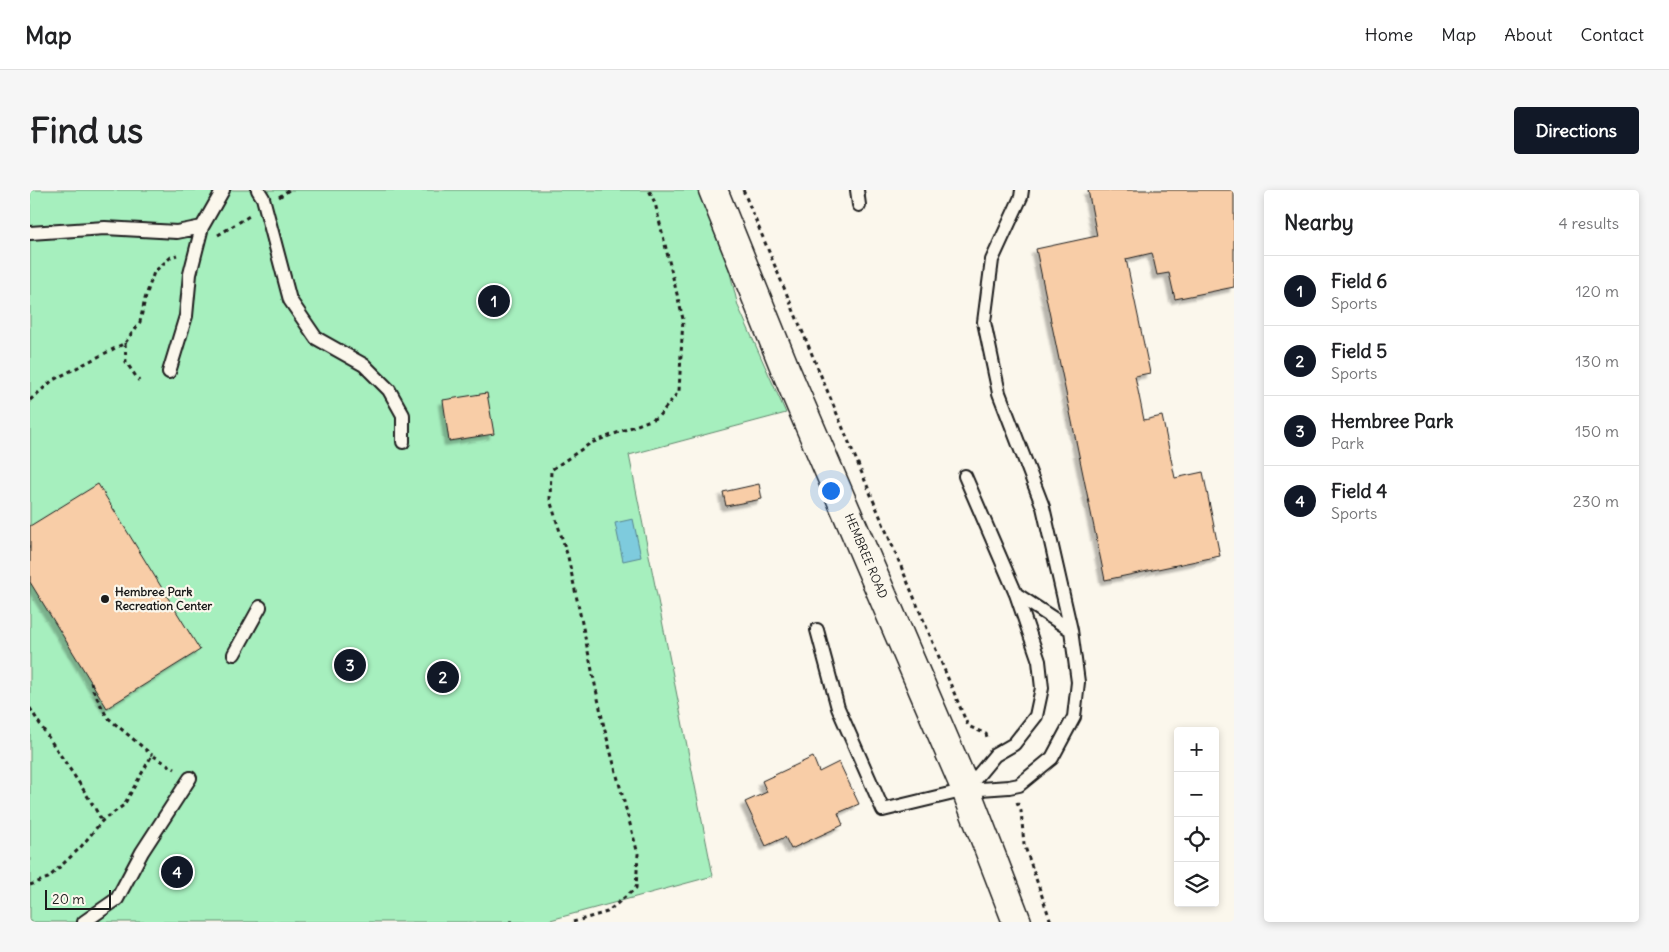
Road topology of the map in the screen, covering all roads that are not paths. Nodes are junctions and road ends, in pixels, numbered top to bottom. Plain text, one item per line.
1 (223, 190) edge
2 (258, 190) edge
3 (713, 190) edge
4 (857, 190) edge
5 (1022, 190) edge
6 (859, 205) dead end
7 (202, 227) junction
8 (30, 234) edge
9 (170, 372) dead end
10 (403, 442) dead end
11 (965, 476) dead end
12 (1016, 594) junction
13 (260, 608) dead end
14 (817, 630) dead end
15 (1071, 630) junction
16 (234, 654) dead end
17 (190, 778) road end
18 (966, 790) junction
19 (84, 922) edge
20 (1016, 922) edge

1 - 7 lane
2 - 10 lane
3 - 18 street, HEMBREE ROAD
4 - 6 lane
5 - 15 lane
7 - 8 lane
7 - 9 lane
11 - 12 lane
12 - 15 lane
12 - 18 lane
13 - 16 lane
14 - 18 lane
15 - 18 lane
17 - 19 lane
18 - 20 street, HEMBREE ROAD

